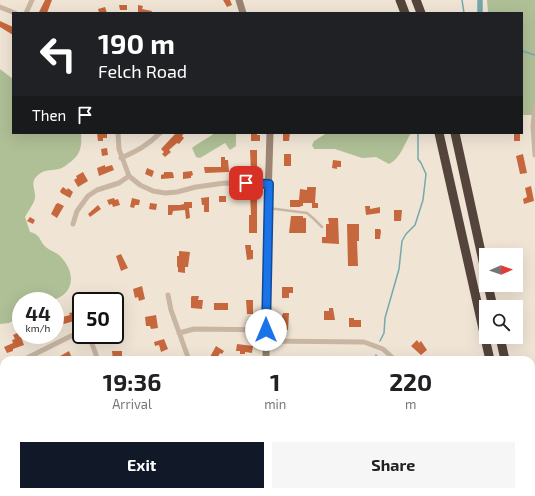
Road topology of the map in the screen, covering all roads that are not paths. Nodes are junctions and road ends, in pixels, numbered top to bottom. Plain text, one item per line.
1 (32, 0) edge
2 (239, 0) edge
3 (400, 0) edge
4 (416, 0) edge
5 (0, 7) edge
6 (12, 12) edge
7 (26, 12) edge
8 (243, 12) edge
9 (405, 12) edge
10 (420, 12) edge
11 (535, 107) edge
12 (118, 134) edge
13 (159, 134) edge
14 (270, 134) edge
15 (439, 134) edge
16 (454, 134) edge
17 (535, 154) edge
18 (121, 158) junction
19 (129, 176) junction
20 (269, 184) junction
21 (268, 208) junction
22 (73, 224) dead end
23 (322, 227) dead end
24 (480, 248) edge
25 (168, 295) dead end
26 (266, 330) junction
27 (179, 333) junction
28 (72, 336) edge
29 (266, 341) junction
30 (92, 344) edge
31 (502, 344) edge
32 (31, 356) edge
33 (97, 356) edge
34 (188, 356) edge
35 (266, 356) edge
36 (391, 356) edge
37 (489, 356) edge
38 (504, 356) edge

1 - 7 street
2 - 8 main road
3 - 9 highway
4 - 10 highway
5 - 6 street
11 - 17 street
12 - 18 street
13 - 18 street
14 - 20 main road
15 - 37 highway
16 - 24 highway
18 - 19 street
19 - 20 street
19 - 22 street
20 - 21 main road
21 - 23 lane
21 - 26 main road
25 - 27 street
26 - 27 street
26 - 29 main road
27 - 34 street
28 - 32 street
29 - 35 main road
29 - 36 street
30 - 33 street
31 - 38 highway

